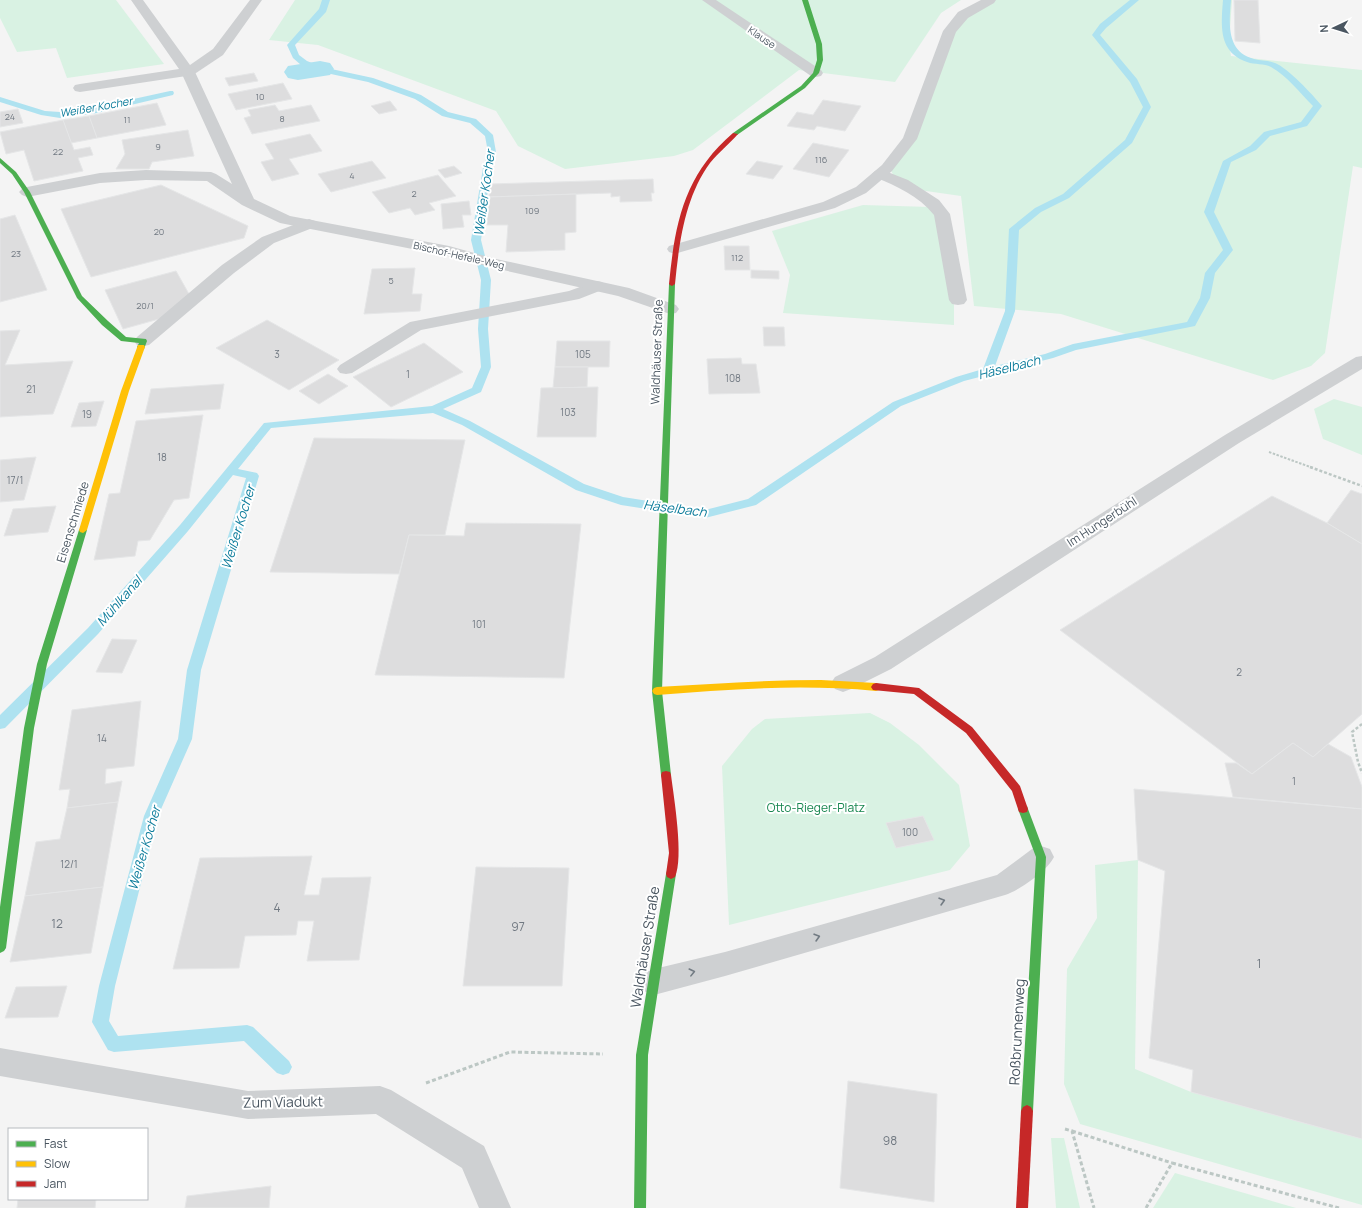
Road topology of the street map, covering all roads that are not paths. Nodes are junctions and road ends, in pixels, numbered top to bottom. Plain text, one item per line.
1 (137, 0) edge
2 (256, 0) edge
3 (708, 0) edge
4 (805, 0) edge
5 (990, 0) edge
6 (188, 72) junction
7 (816, 73) junction
8 (80, 88) dead end
9 (0, 160) edge
10 (880, 174) junction
11 (27, 192) junction
12 (248, 202) junction
13 (308, 224) junction
14 (676, 249) junction
15 (596, 286) junction
16 (958, 300) dead end
17 (670, 309) junction
18 (143, 341) junction
19 (1362, 362) edge
20 (346, 369) dead end
21 (843, 683) junction
22 (657, 691) junction
23 (1041, 857) junction
24 (0, 948) edge
25 (654, 982) junction
26 (0, 1062) edge
27 (495, 1208) edge
28 (640, 1208) edge
29 (1022, 1208) edge

1 - 6 street
2 - 6 street
3 - 7 street, Klause
4 - 7 street
5 - 10 street
6 - 8 street
6 - 12 street
7 - 14 street, Waldhäuser Straße
9 - 11 street
10 - 14 street
10 - 16 street
11 - 12 street, Bischof-Hefele-Weg
11 - 18 street
12 - 13 street, Bischof-Hefele-Weg
13 - 15 street, Bischof-Hefele-Weg
13 - 18 street
14 - 17 street, Waldhäuser Straße
15 - 17 street, Bischof-Hefele-Weg
15 - 20 street
17 - 22 street, Waldhäuser Straße
18 - 24 street, Eisenschmiede
19 - 21 street, Im Hungerbühl
21 - 22 street
21 - 23 street
22 - 25 street, Waldhäuser Straße
25 -> 23 street
23 - 29 street, Roßbrunnenweg
25 - 28 street, Waldhäuser Straße
26 - 27 street, Zum Viadukt

